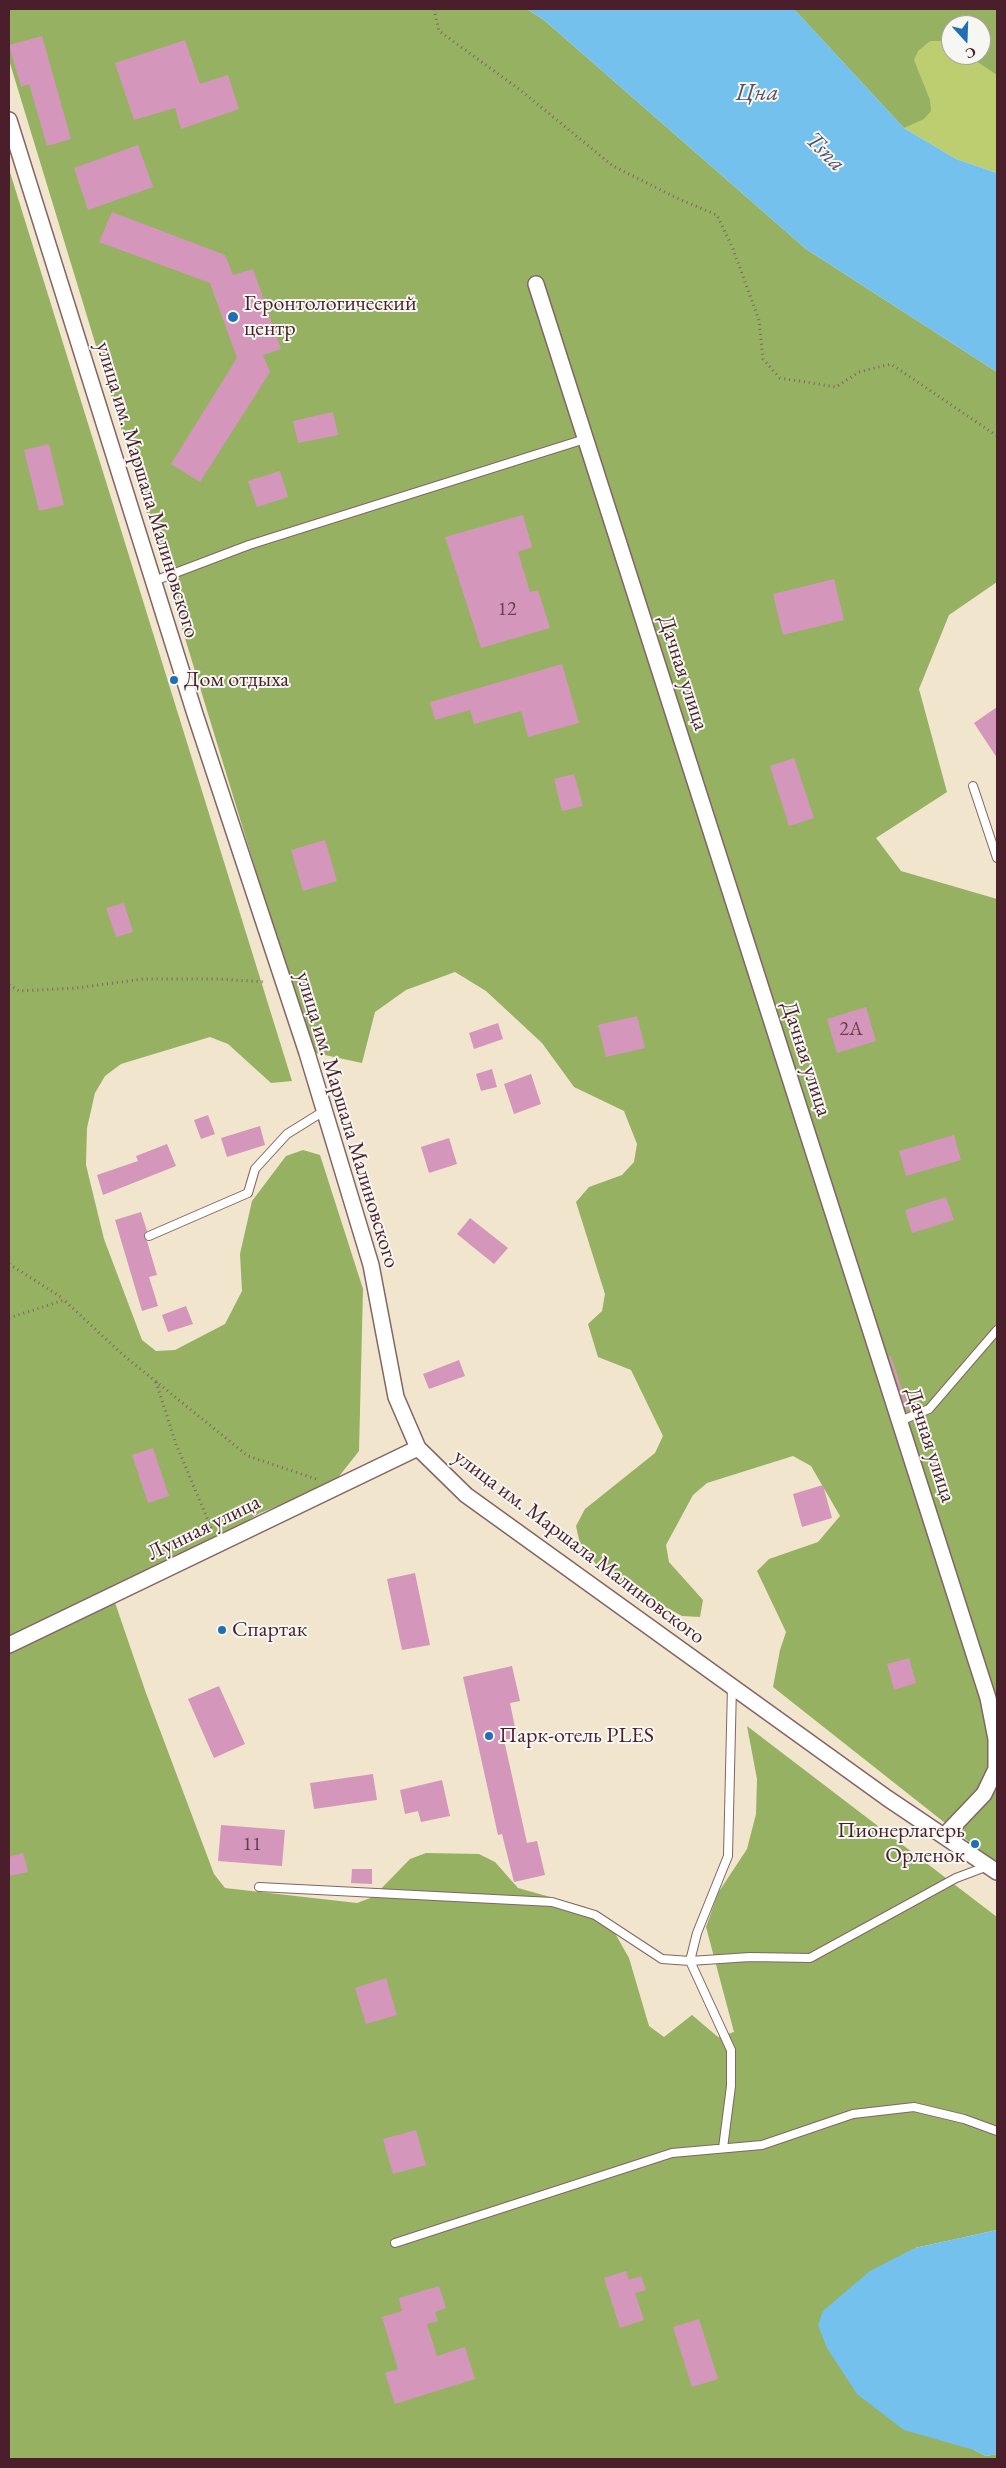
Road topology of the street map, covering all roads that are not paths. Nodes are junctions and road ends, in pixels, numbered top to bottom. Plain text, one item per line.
1 (9, 120) edge
2 (536, 284) dead end
3 (585, 438) junction
4 (154, 581) junction
5 (973, 786) dead end
6 (997, 858) edge
7 (324, 1111) junction
8 (149, 1236) dead end
9 (997, 1330) edge
10 (900, 1421) junction
11 (418, 1448) junction
12 (9, 1644) edge
13 (732, 1686) junction
14 (944, 1835) junction
15 (993, 1869) edge
16 (259, 1886) dead end
17 (690, 1961) junction
18 (997, 2131) edge
19 (723, 2148) junction
20 (395, 2243) dead end

1 - 4 street, улица им. Маршала Малиновского
2 - 3 street, Дачная улица
3 - 4 lane
3 - 10 street, Дачная улица
4 - 7 street, улица им. Маршала Малиновского
5 - 6 lane
7 - 8 lane
7 - 11 street, улица им. Маршала Малиновского
9 - 10 lane
10 - 14 street, Дачная улица
11 - 12 street, Лунная улица
11 - 13 street, улица им. Маршала Малиновского
13 - 14 street, улица им. Маршала Малиновского
13 - 17 lane
14 - 15 street, улица им. Маршала Малиновского
15 - 17 lane
16 - 17 lane
17 - 19 lane
18 - 19 lane
19 - 20 lane

